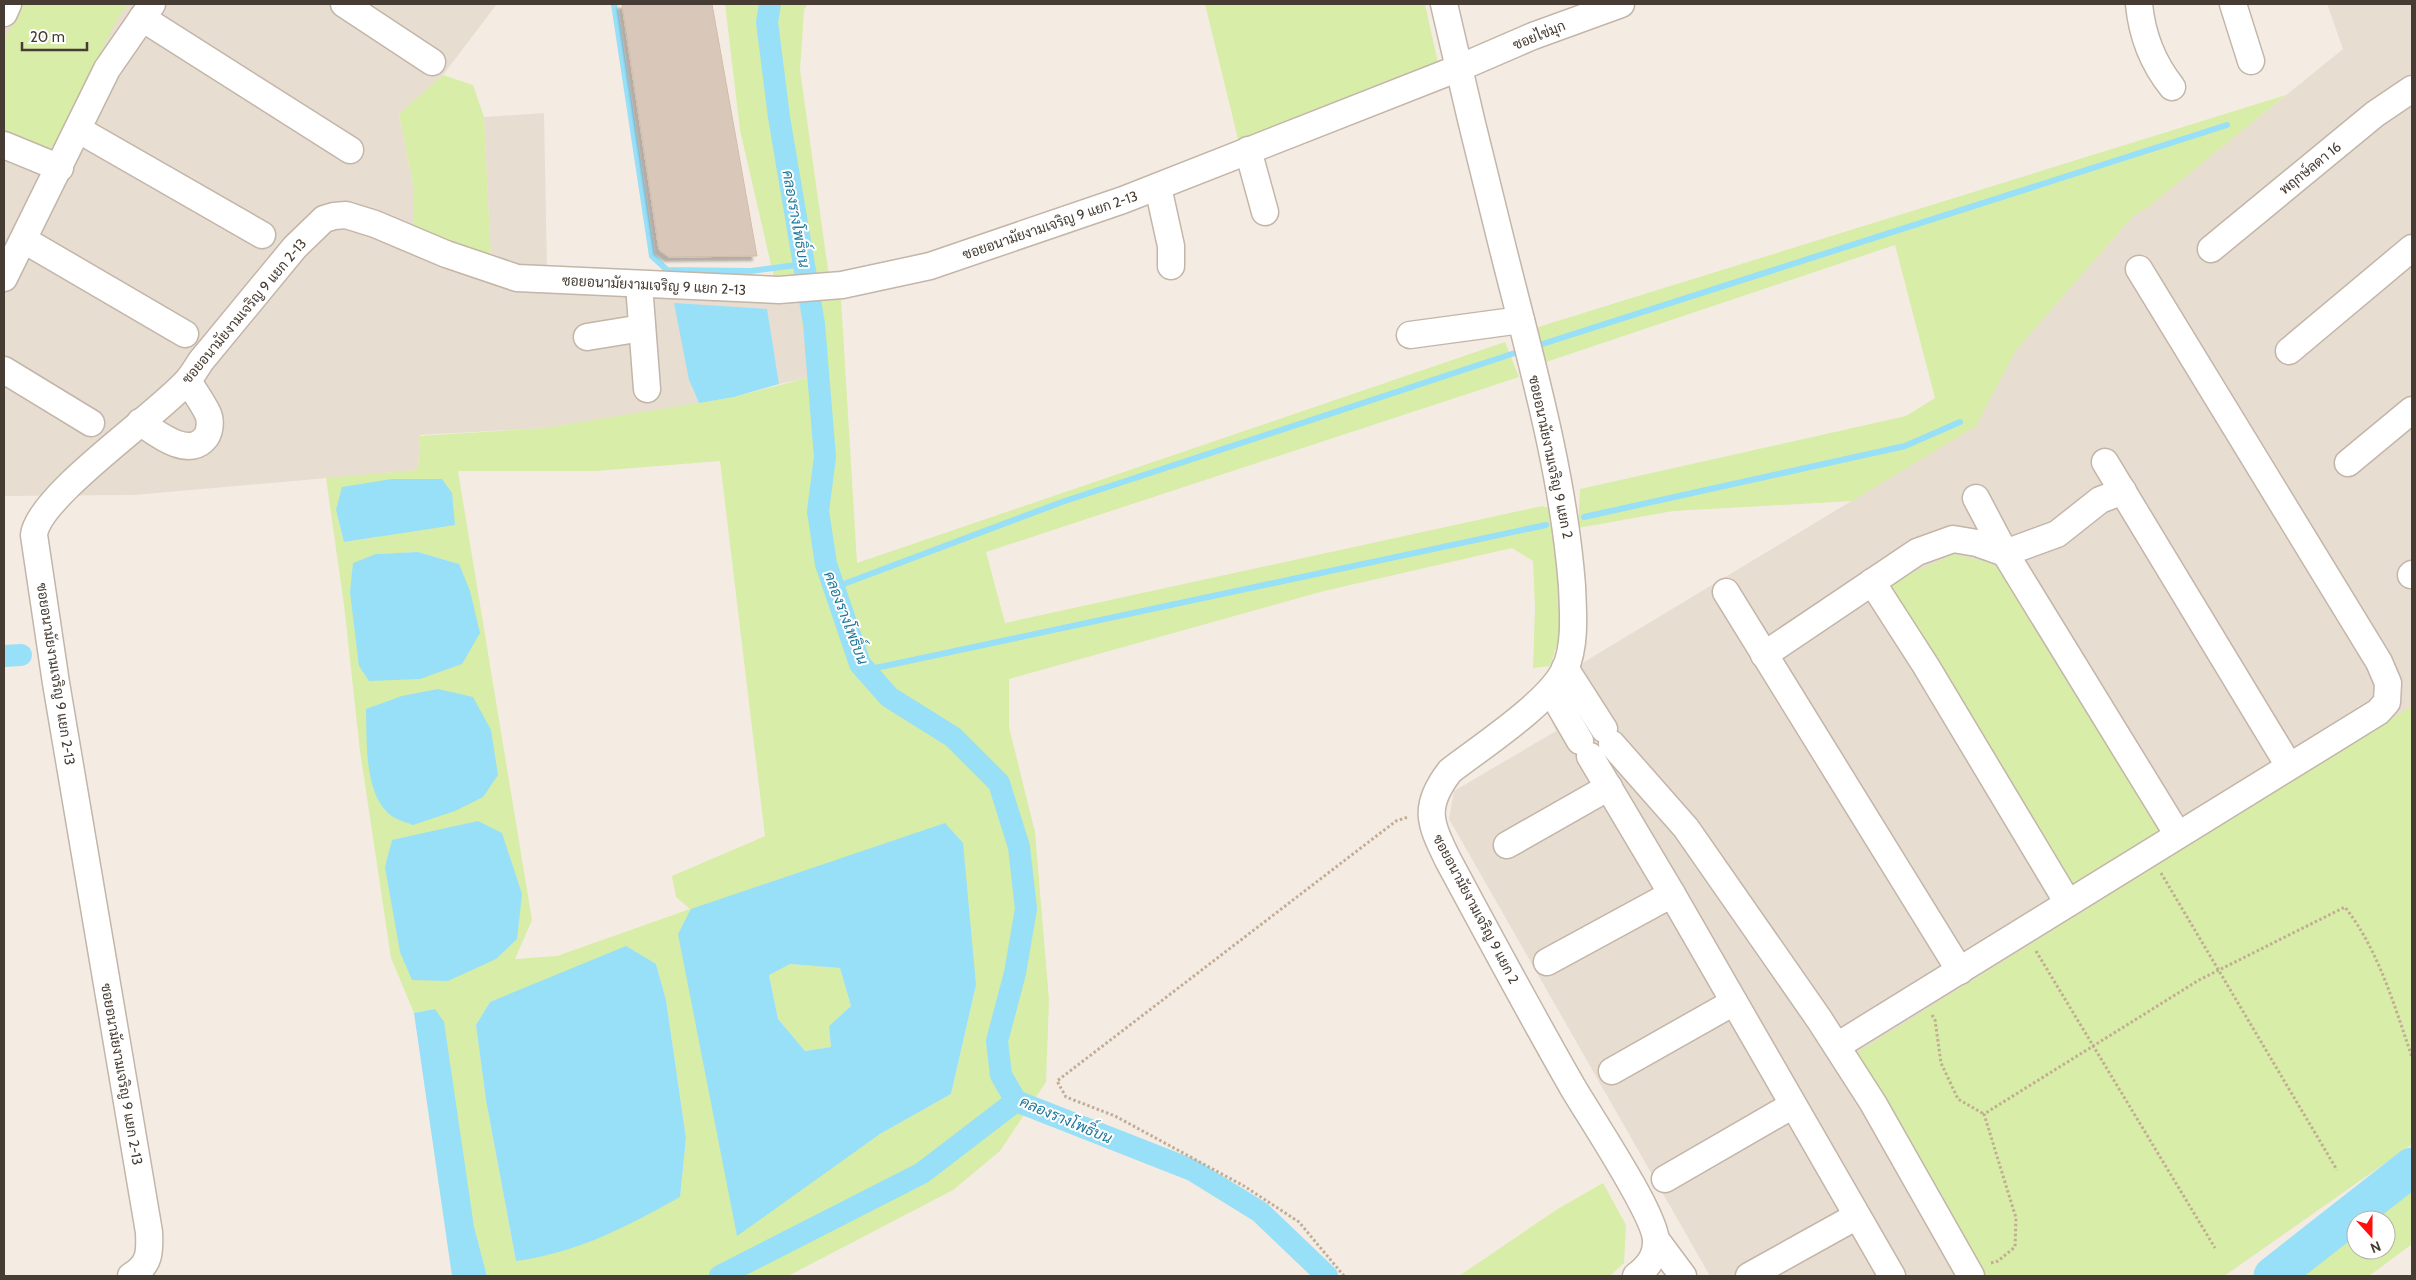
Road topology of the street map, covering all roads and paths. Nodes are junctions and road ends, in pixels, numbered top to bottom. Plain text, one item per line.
1 (8, 4) edge
2 (344, 4) edge
3 (1444, 4) edge
4 (1621, 4) edge
5 (2138, 4) edge
6 (2233, 4) edge
7 (147, 11) edge
8 (4, 13) edge
9 (2251, 61) dead end
10 (432, 62) dead end
11 (1459, 68) junction
12 (2172, 87) dead end
13 (2412, 89) edge
14 (79, 130) junction
15 (4, 145) edge
16 (350, 150) dead end
17 (1248, 150) junction
18 (60, 168) junction
19 (1158, 187) junction
20 (1265, 212) dead end
21 (262, 236) dead end
22 (24, 240) junction
23 (2412, 248) edge
24 (2211, 249) dead end
25 (1171, 266) dead end
26 (2139, 269) dead end
27 (4, 278) edge
28 (639, 285) junction
29 (642, 328) junction
30 (186, 334) dead end
31 (1410, 335) dead end
32 (587, 337) dead end
33 (1526, 344) junction
34 (2289, 351) dead end
35 (4, 370) edge
36 (188, 380) junction
37 (647, 389) dead end
38 (2412, 410) edge
39 (140, 422) junction
40 (90, 423) dead end
41 (2105, 462) dead end
42 (2348, 464) dead end
43 (2123, 492) junction
44 (1976, 498) dead end
45 (2005, 553) junction
46 (1872, 582) junction
47 (1726, 592) dead end
48 (1764, 655) junction
49 (1566, 668) junction
50 (1552, 690) junction
51 (1602, 755) junction
52 (2289, 766) junction
53 (1430, 812) junction
54 (2178, 835) junction
55 (1507, 845) dead end
56 (2149, 853) junction
57 (1672, 894) junction
58 (2068, 903) junction
59 (2024, 930) junction
60 (1547, 962) dead end
61 (1960, 970) junction
62 (2218, 970) junction
63 (1921, 994) junction
64 (1734, 1002) junction
65 (2093, 1045) junction
66 (1837, 1046) junction
67 (2412, 1057) edge
68 (1612, 1071) dead end
69 (1793, 1105) junction
70 (1984, 1114) junction
71 (2337, 1170) dead end
72 (1665, 1179) dead end
73 (1857, 1216) junction
74 (1657, 1241) junction
75 (2215, 1248) dead end
76 (1969, 1271) edge
77 (131, 1276) edge
78 (1344, 1276) edge
79 (1636, 1276) edge
80 (1683, 1276) edge
81 (1749, 1276) edge
82 (1892, 1276) edge

1 - 8 street
2 - 10 street
3 - 11 street, ซอยอนามัยงามเจริญ 9 แยก 2
4 - 11 street, ซอยไข่มุก
5 - 12 street
6 - 9 street
7 - 14 street
7 - 16 street
11 - 17 street, ซอยอนามัยงามเจริญ 9 แยก 2-13
11 - 33 street, ซอยอนามัยงามเจริญ 9 แยก 2
13 - 24 street, พฤกษ์ลดา 16
14 - 18 street
14 - 21 street
15 - 18 street
17 - 19 street, ซอยอนามัยงามเจริญ 9 แยก 2-13
17 - 20 street
18 - 22 street
19 - 25 street
19 - 28 street, ซอยอนามัยงามเจริญ 9 แยก 2-13
22 - 27 street
22 - 30 street
23 - 34 street
26 - 52 street
28 - 29 street
28 - 36 street, ซอยอนามัยงามเจริญ 9 แยก 2-13
29 - 32 street
29 - 37 street
31 - 33 street
33 - 49 street, ซอยอนามัยงามเจริญ 9 แยก 2
35 - 40 street
36 - 39 street, ซอยอนามัยงามเจริญ 9 แยก 2-13
36 - 39 street
38 - 42 street
39 - 77 street, ซอยอนามัยงามเจริญ 9 แยก 2-13
41 - 43 street
43 - 45 street
43 - 52 street
44 - 45 street
45 - 46 street
45 - 54 street
46 - 48 street
46 - 58 street
47 - 48 street
48 - 61 street
49 - 50 street, ซอยอนามัยงามเจริญ 9 แยก 2
49 - 51 street
50 - 51 street
50 - 53 street, ซอยอนามัยงามเจริญ 9 แยก 2
51 - 55 street
51 - 57 street
51 - 66 street
52 - 54 street
53 - 74 street, ซอยอนามัยงามเจริญ 9 แยก 2
53 - 78 path
54 - 56 street
56 - 58 street
56 - 62 path
57 - 60 street
57 - 64 street
58 - 59 street
59 - 61 street
59 - 65 path
61 - 63 street
62 - 65 path
62 - 67 path
62 - 71 path
63 - 66 street
63 - 70 path
64 - 68 street
64 - 69 street
65 - 70 path
65 - 75 path
66 - 76 street
69 - 72 street
69 - 73 street
70 - 76 path
73 - 81 street
73 - 82 street
74 - 79 street
74 - 80 street, ซอยอนามัยงามเจริญ 9 แยก 2

